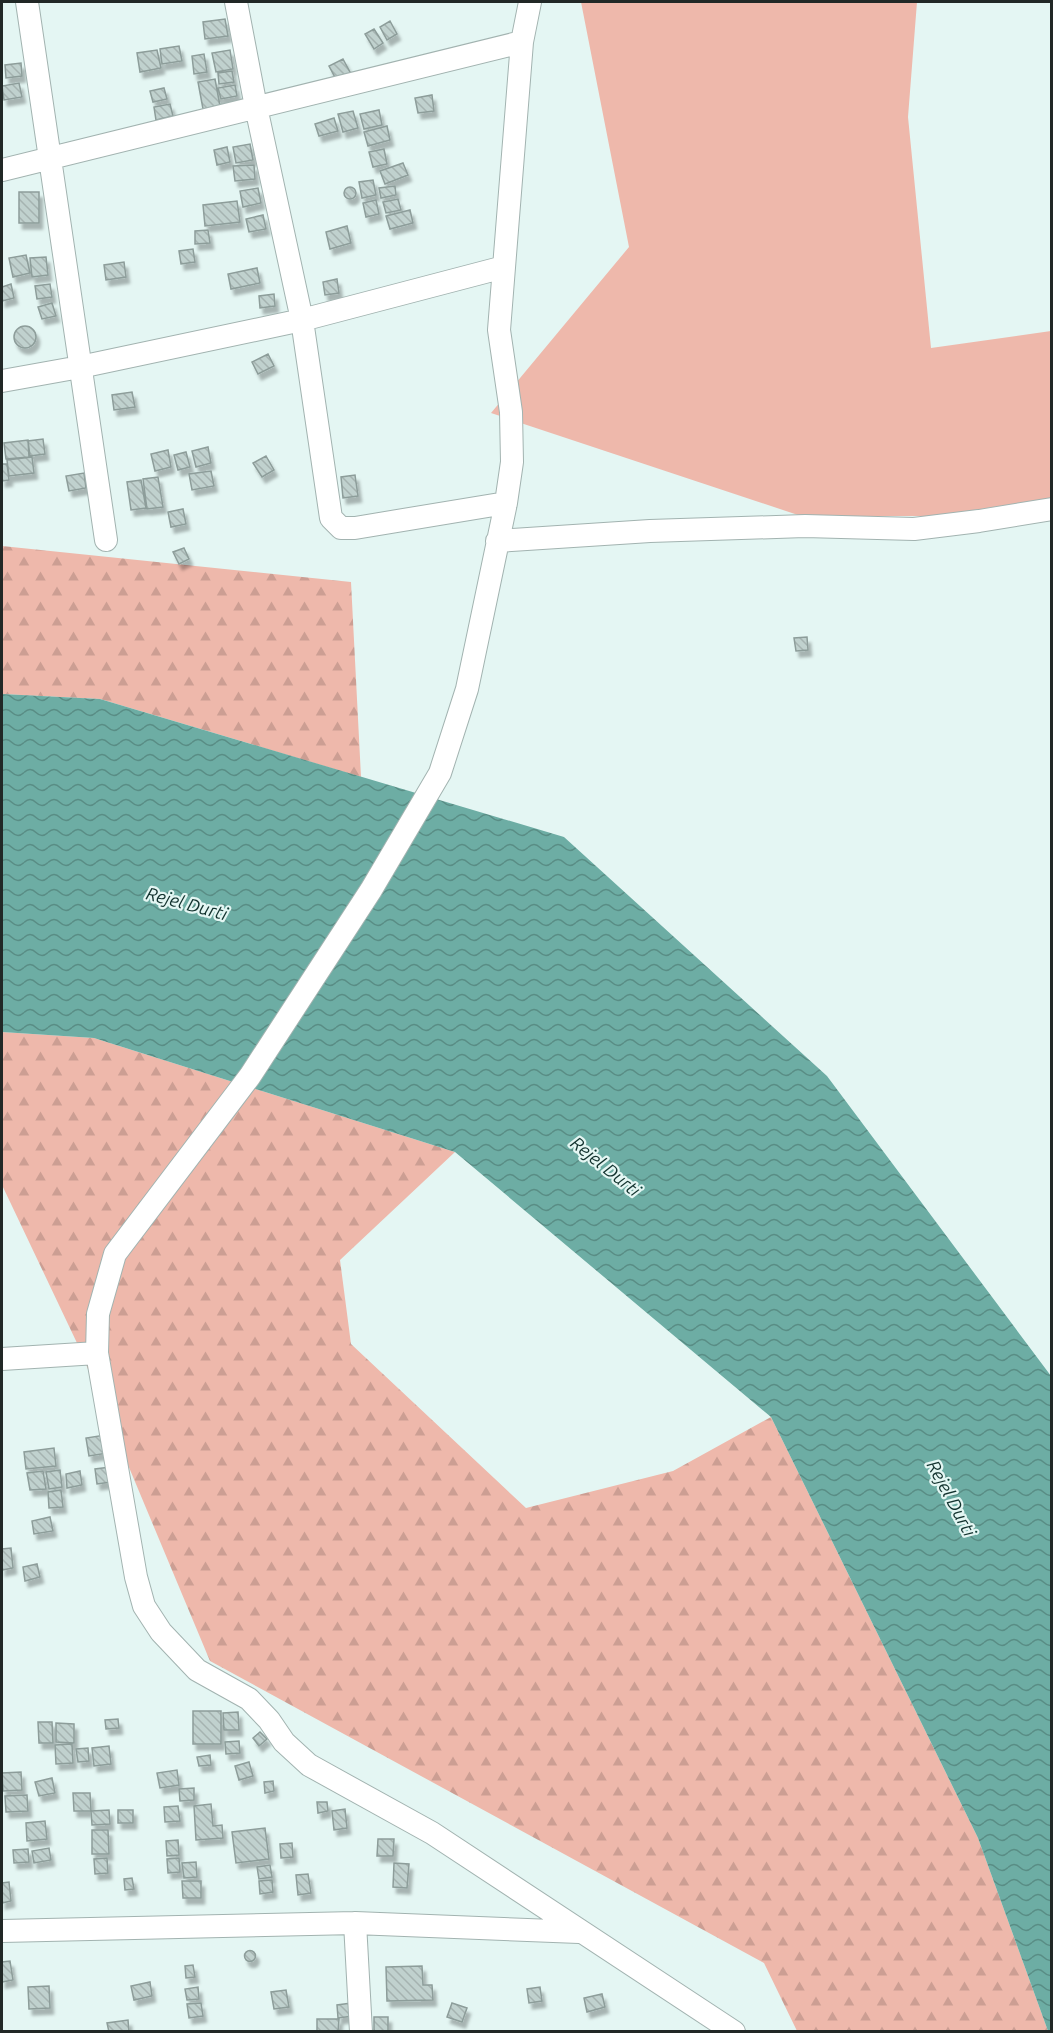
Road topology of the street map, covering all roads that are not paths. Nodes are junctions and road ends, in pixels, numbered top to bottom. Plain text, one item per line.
1 (27, 2) edge
2 (236, 2) edge
3 (530, 2) edge
4 (522, 42) junction
5 (256, 106) junction
6 (50, 158) junction
7 (2, 170) edge
8 (504, 267) junction
9 (302, 320) junction
10 (80, 367) junction
11 (2, 381) edge
12 (506, 503) junction
13 (1052, 509) edge
14 (106, 540) dead end
15 (497, 541) junction
16 (97, 1353) junction
17 (2, 1359) edge
18 (355, 1923) junction
19 (2, 1931) edge
20 (580, 1932) junction
21 (361, 2031) edge
22 (734, 2031) edge

1 - 6 street
2 - 5 street
3 - 4 street
4 - 5 street
4 - 8 street
5 - 6 street
5 - 9 street
6 - 7 street
6 - 10 street
8 - 9 street
8 - 12 street
9 - 10 street
9 - 12 street
10 - 11 street
10 - 14 street
12 - 15 street
13 - 15 street
15 - 16 street
16 - 17 street
16 - 20 street
18 - 19 street
18 - 20 street
18 - 21 street
20 - 22 street

